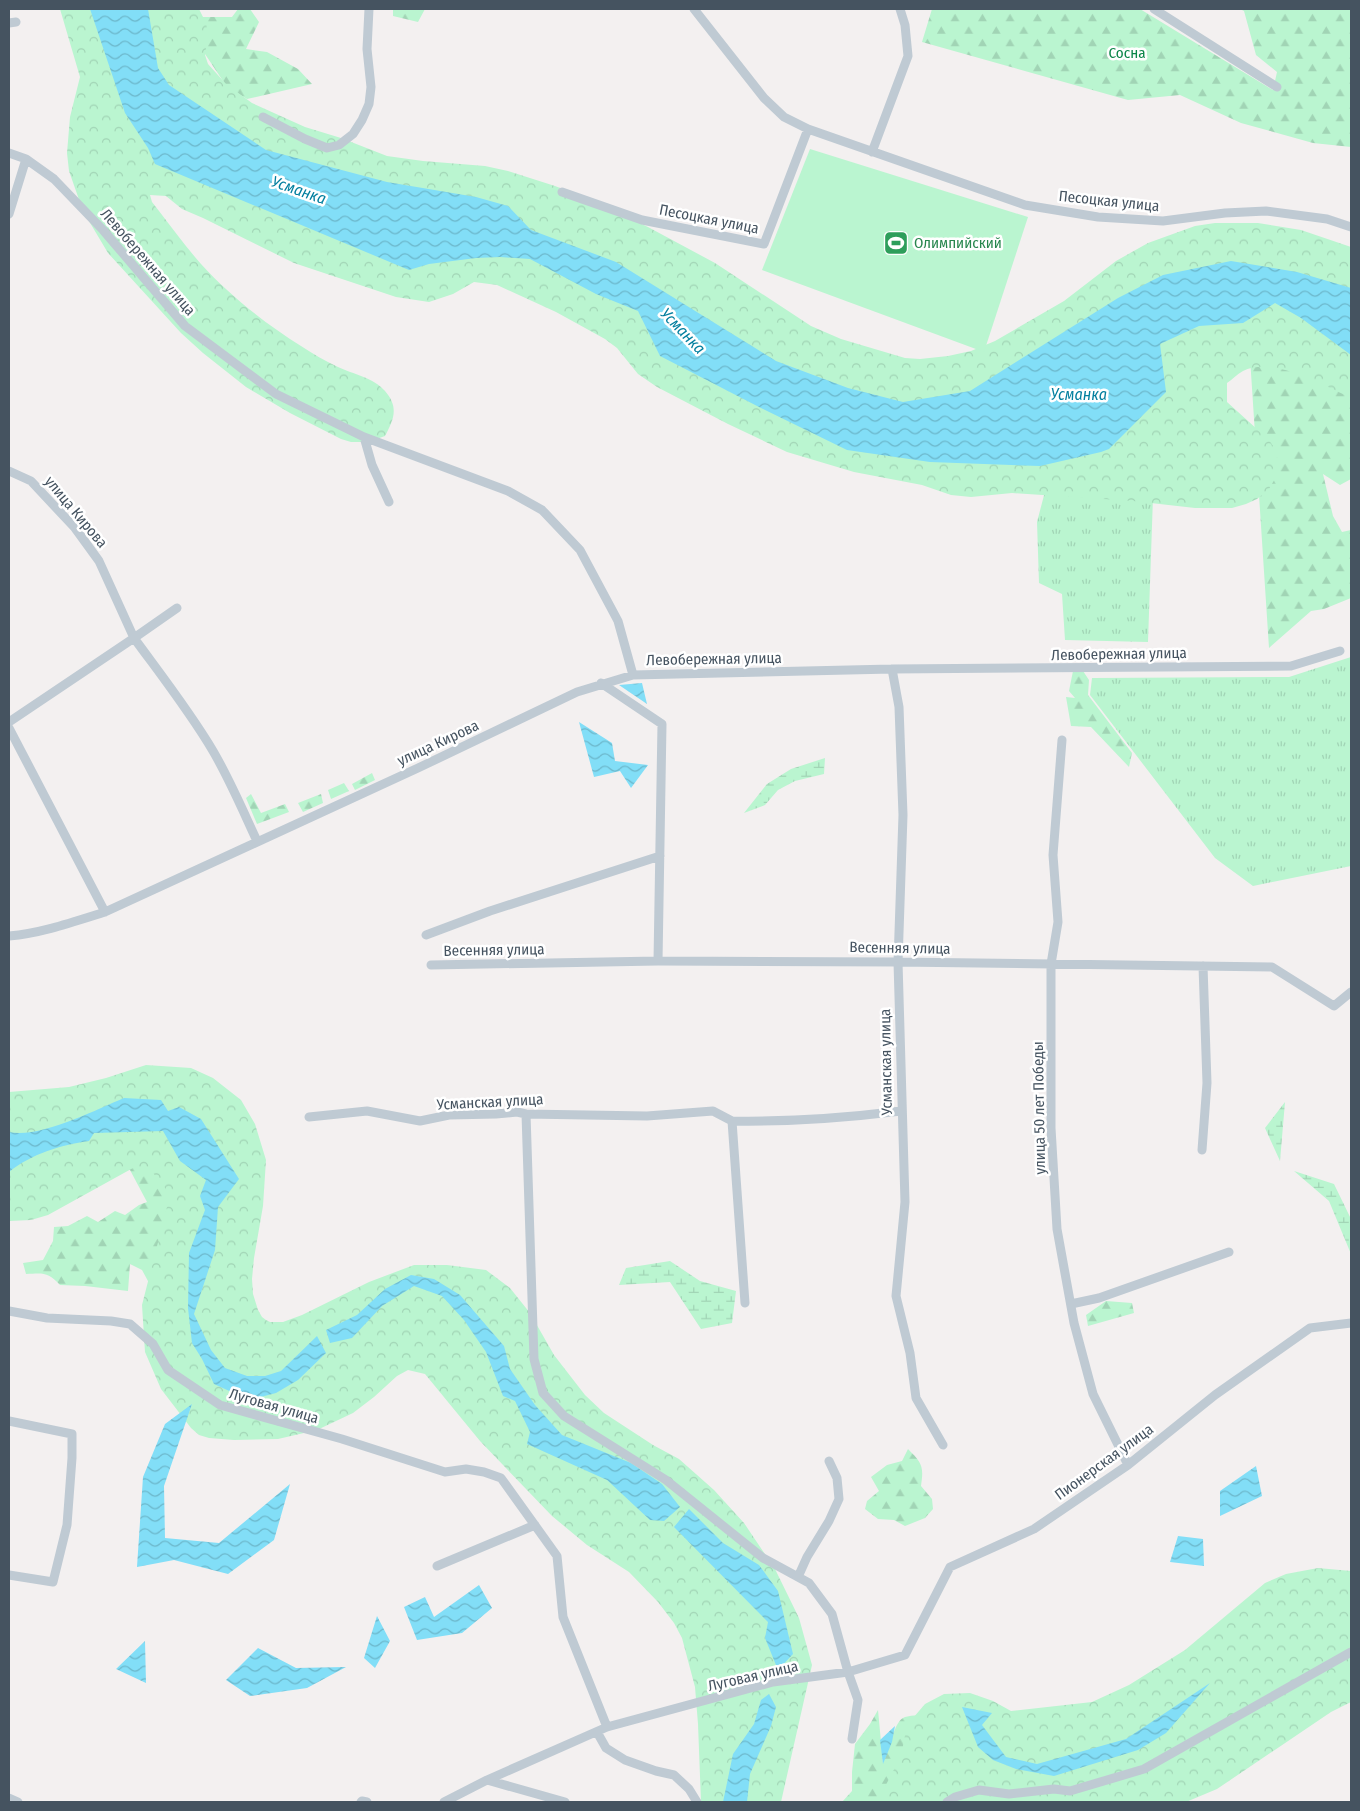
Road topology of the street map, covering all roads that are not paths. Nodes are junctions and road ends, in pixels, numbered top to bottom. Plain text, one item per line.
1 (369, 9) edge
2 (694, 9) edge
3 (900, 9) edge
4 (1154, 9) edge
5 (1277, 87) dead end
6 (263, 117) dead end
7 (808, 130) junction
8 (872, 152) junction
9 (9, 153) edge
10 (26, 159) junction
11 (562, 192) dead end
12 (9, 214) edge
13 (1351, 227) edge
14 (364, 437) junction
15 (9, 472) edge
16 (389, 502) dead end
17 (177, 608) dead end
18 (134, 638) junction
19 (1340, 651) dead end
20 (892, 669) junction
21 (633, 675) junction
22 (600, 683) junction
23 (9, 722) edge
24 (9, 728) edge
25 (1062, 740) dead end
26 (257, 841) junction
27 (660, 856) junction
28 (105, 912) junction
29 (426, 935) dead end
30 (9, 936) edge
31 (658, 961) junction
32 (898, 962) junction
33 (1051, 964) junction
34 (432, 965) dead end
35 (1203, 966) junction
36 (1351, 992) edge
37 (901, 1111) junction
38 (526, 1114) junction
39 (309, 1117) dead end
40 (732, 1121) junction
41 (1202, 1150) dead end
42 (1229, 1252) dead end
43 (745, 1303) dead end
44 (1070, 1304) junction
45 (9, 1311) edge
46 (1351, 1323) edge
47 (9, 1421) edge
48 (943, 1445) dead end
49 (829, 1461) dead end
50 (1128, 1464) junction
51 (535, 1525) junction
52 (437, 1566) dead end
53 (9, 1574) edge
54 (798, 1577) junction
55 (1351, 1652) edge
56 (904, 1655) joint
57 (848, 1672) junction
58 (607, 1727) junction
59 (597, 1732) junction
60 (852, 1739) dead end
61 (487, 1780) junction
62 (9, 1798) edge
63 (18, 1802) edge
64 (361, 1802) edge
65 (367, 1802) edge
66 (444, 1802) edge
67 (566, 1802) edge
68 (697, 1802) edge
69 (947, 1802) edge

1 - 6 street
2 - 7 street, Песоцкая улица
3 - 8 street
4 - 5 street
7 - 8 street, Песоцкая улица
7 - 11 street, Песоцкая улица
8 - 13 street, Песоцкая улица
9 - 10 street, Левобережная улица
10 - 12 street
10 - 14 street, Левобережная улица
14 - 16 street
14 - 21 street, Левобережная улица
15 - 18 street, улица Кирова
17 - 18 street
18 - 23 street
18 - 26 street, улица Кирова
19 - 20 street, Левобережная улица
20 - 21 street, Левобережная улица
20 - 32 street, Усманская улица
21 - 22 street, улица Кирова
22 - 26 street, улица Кирова
22 - 27 street
24 - 28 street
25 - 33 street, улица 50 лет Победы
26 - 28 street, улица Кирова
27 - 29 street
27 - 31 street
28 - 30 street, улица Кирова
31 - 32 street, Весенняя улица
31 - 34 street, Весенняя улица
32 - 33 street, Весенняя улица
32 - 37 street, Усманская улица
33 - 35 street, Весенняя улица
33 - 44 street, улица 50 лет Победы
35 - 36 street, Весенняя улица
35 - 41 street
37 - 40 street
37 - 48 street, Усманская улица
38 - 39 street, Усманская улица
38 - 40 street, Усманская улица
38 - 54 street
40 - 43 street
42 - 44 street
44 - 50 street, улица 50 лет Победы
45 - 51 street, Луговая улица
46 - 50 street, Пионерская улица
47 - 53 street
49 - 54 street
50 - 56 street, Пионерская улица
51 - 52 street
51 - 58 street, Луговая улица
54 - 57 street
55 - 69 street
56 - 57 street, Луговая улица
57 - 58 street, Луговая улица
57 - 60 street
58 - 59 street, Луговая улица
59 - 61 street, Луговая улица
59 - 68 street
61 - 66 street, Луговая улица
61 - 67 street
62 - 63 street
64 - 65 street

